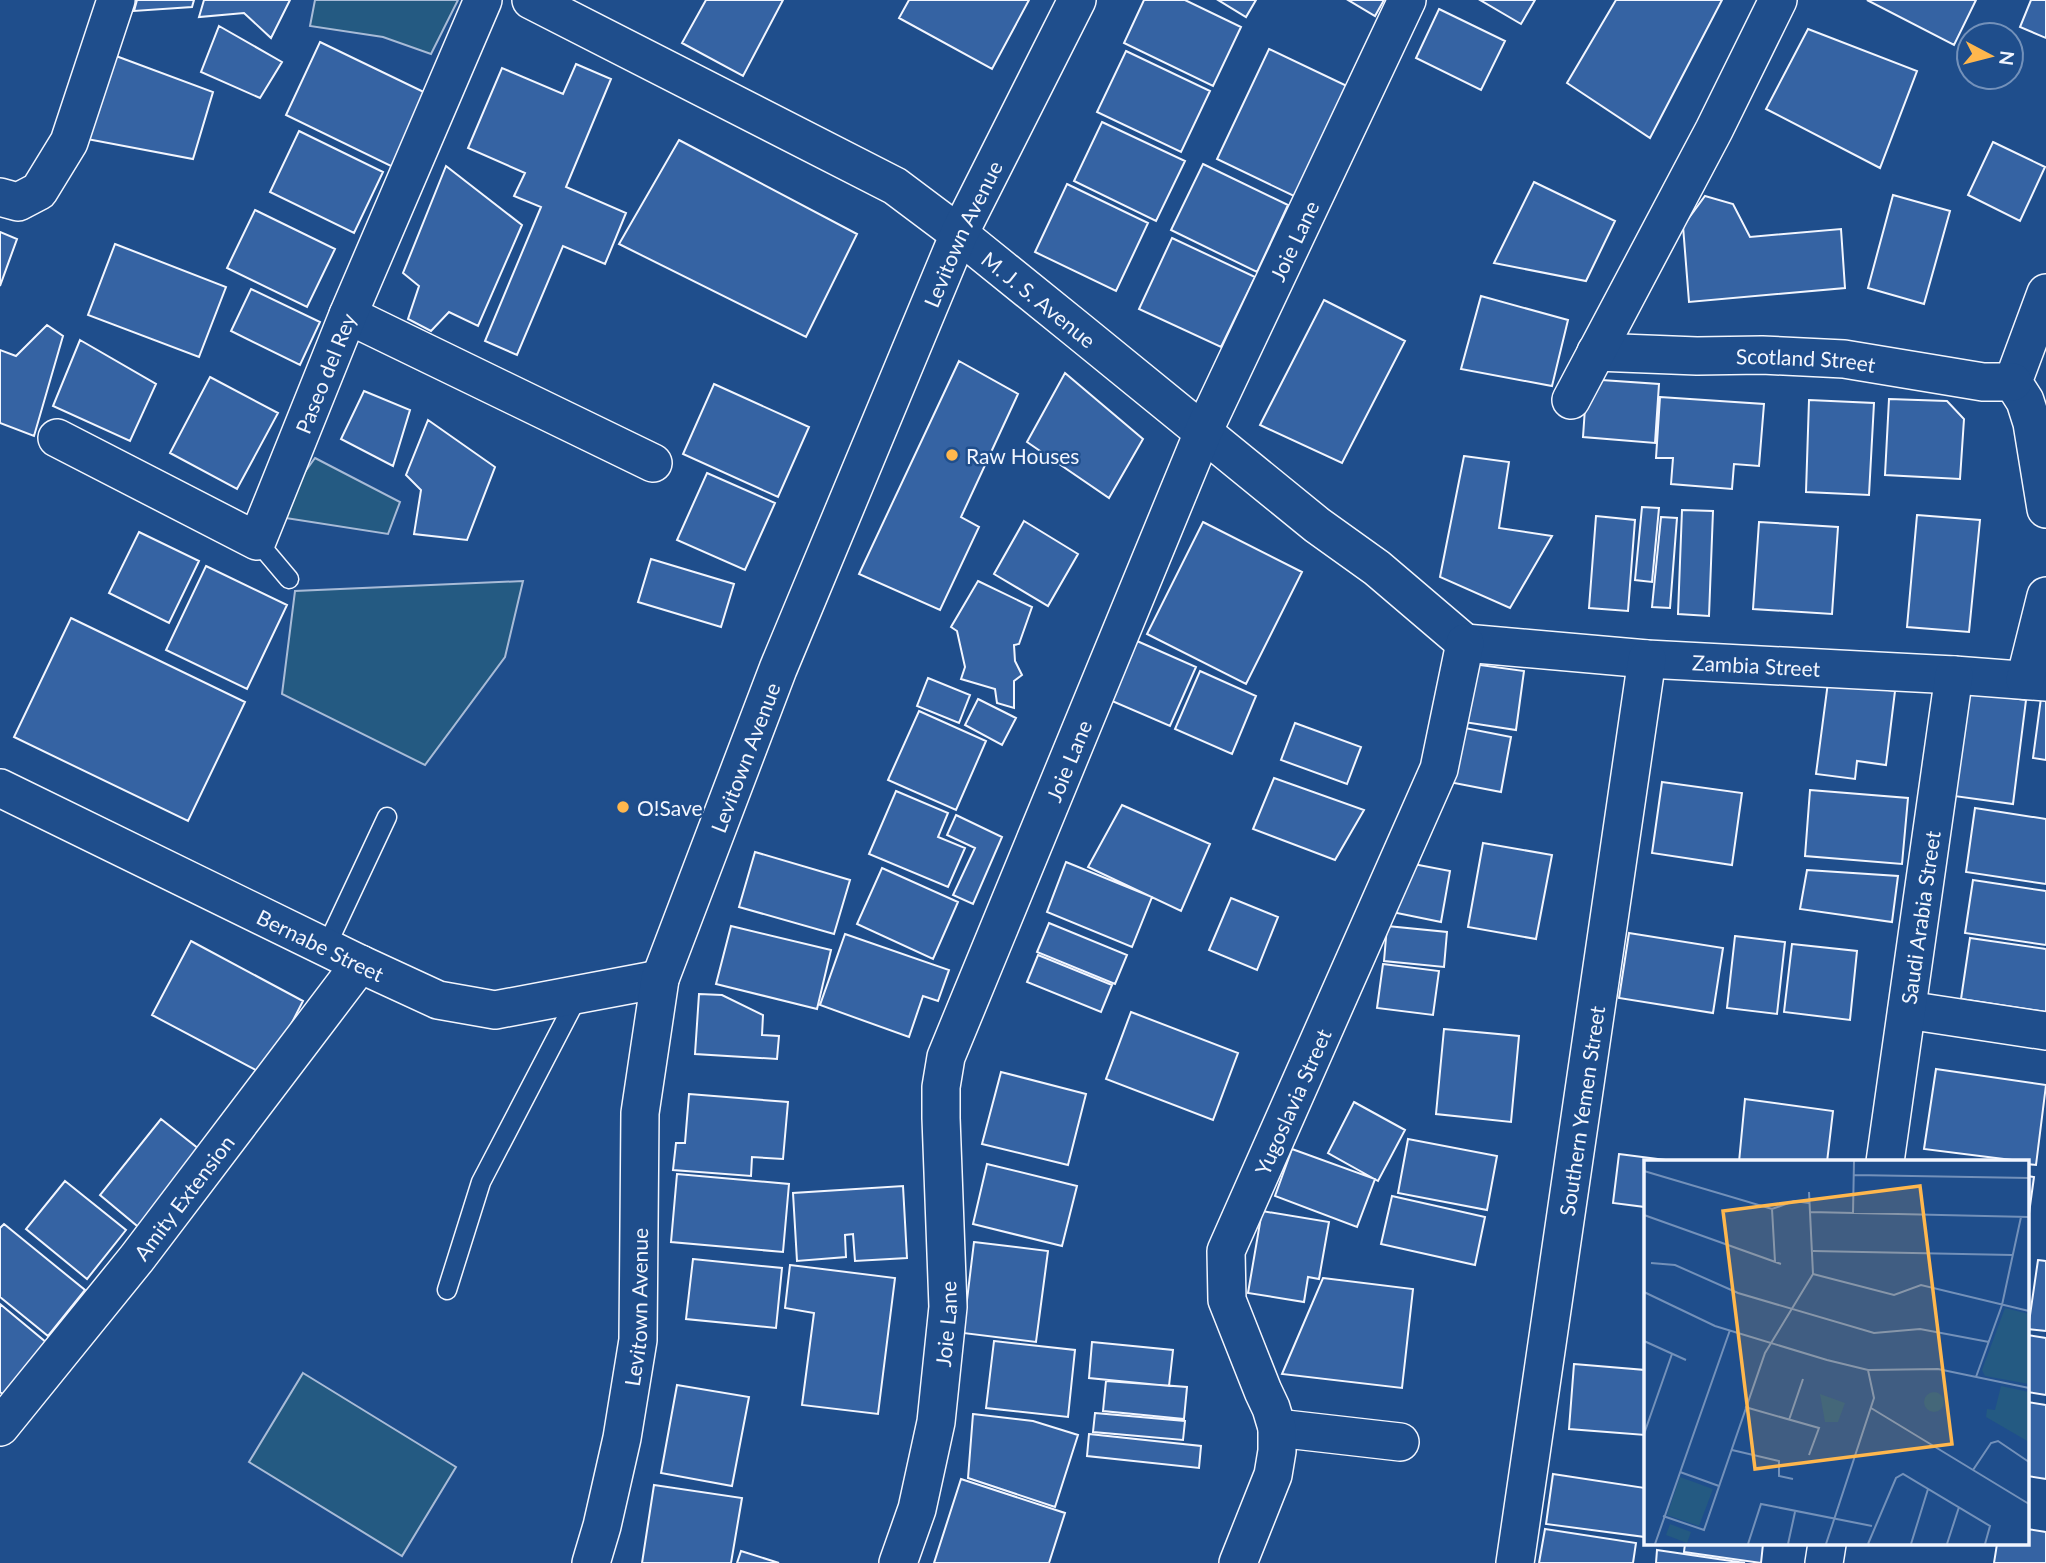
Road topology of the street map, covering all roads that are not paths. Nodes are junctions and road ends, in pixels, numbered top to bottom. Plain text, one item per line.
1 (116, 0) edge
2 (483, 0) edge
3 (531, 0) edge
4 (1077, 0) edge
5 (1407, 0) edge
6 (1778, 0) edge
7 (0, 197) edge
8 (959, 234) junction
9 (2046, 293) edge
10 (348, 315) junction
11 (1596, 352) junction
12 (2013, 382) junction
13 (1571, 400) dead end
14 (1204, 430) junction
15 (57, 438) dead end
16 (653, 463) dead end
17 (2046, 509) edge
18 (257, 541) junction
19 (289, 579) dead end
20 (2046, 596) edge
21 (1465, 643) junction
22 (1647, 659) junction
23 (1954, 674) junction
24 (2036, 681) edge
25 (0, 788) edge
26 (387, 817) dead end
27 (326, 947) junction
28 (360, 964) junction
29 (660, 979) junction
30 (578, 996) junction
31 (1908, 1010) junction
32 (2046, 1031) edge
33 (1885, 1160) edge
34 (447, 1290) dead end
35 (0, 1427) edge
36 (1277, 1428) junction
37 (1400, 1443) dead end
38 (591, 1563) edge
39 (898, 1563) edge
40 (1238, 1563) edge
41 (1515, 1563) edge

1 - 7 street
2 - 10 street, Paseo del Rey
3 - 8 street, M. J. S. Avenue
4 - 8 street, Levitown Avenue
5 - 14 street, Joie Lane
6 - 11 street
8 - 14 street, M. J. S. Avenue
8 - 29 street, Levitown Avenue
9 - 12 street
10 - 16 street
10 - 18 street, Paseo del Rey
11 - 12 street, Scotland Street
11 - 13 street
12 - 17 street
14 - 21 street, M. J. S. Avenue
14 - 39 street, Joie Lane
15 - 18 street
18 - 19 lane
20 - 24 street
21 - 22 street, Zambia Street
21 - 36 street, Yugoslavia Street
22 - 23 street, Zambia Street
22 - 41 street, Southern Yemen Street
23 - 24 street, Zambia Street
23 - 31 street, Saudi Arabia Street
25 - 27 street, Bernabe Street
26 - 27 lane
27 - 28 street, Bernabe Street
28 - 30 street, Bernabe Street
28 - 35 street, Amity Extension
29 - 30 street, Bernabe Street
29 - 38 street, Levitown Avenue
30 - 34 lane
31 - 32 street
31 - 33 street, Saudi Arabia Street
36 - 37 street
36 - 40 street, Yugoslavia Street

